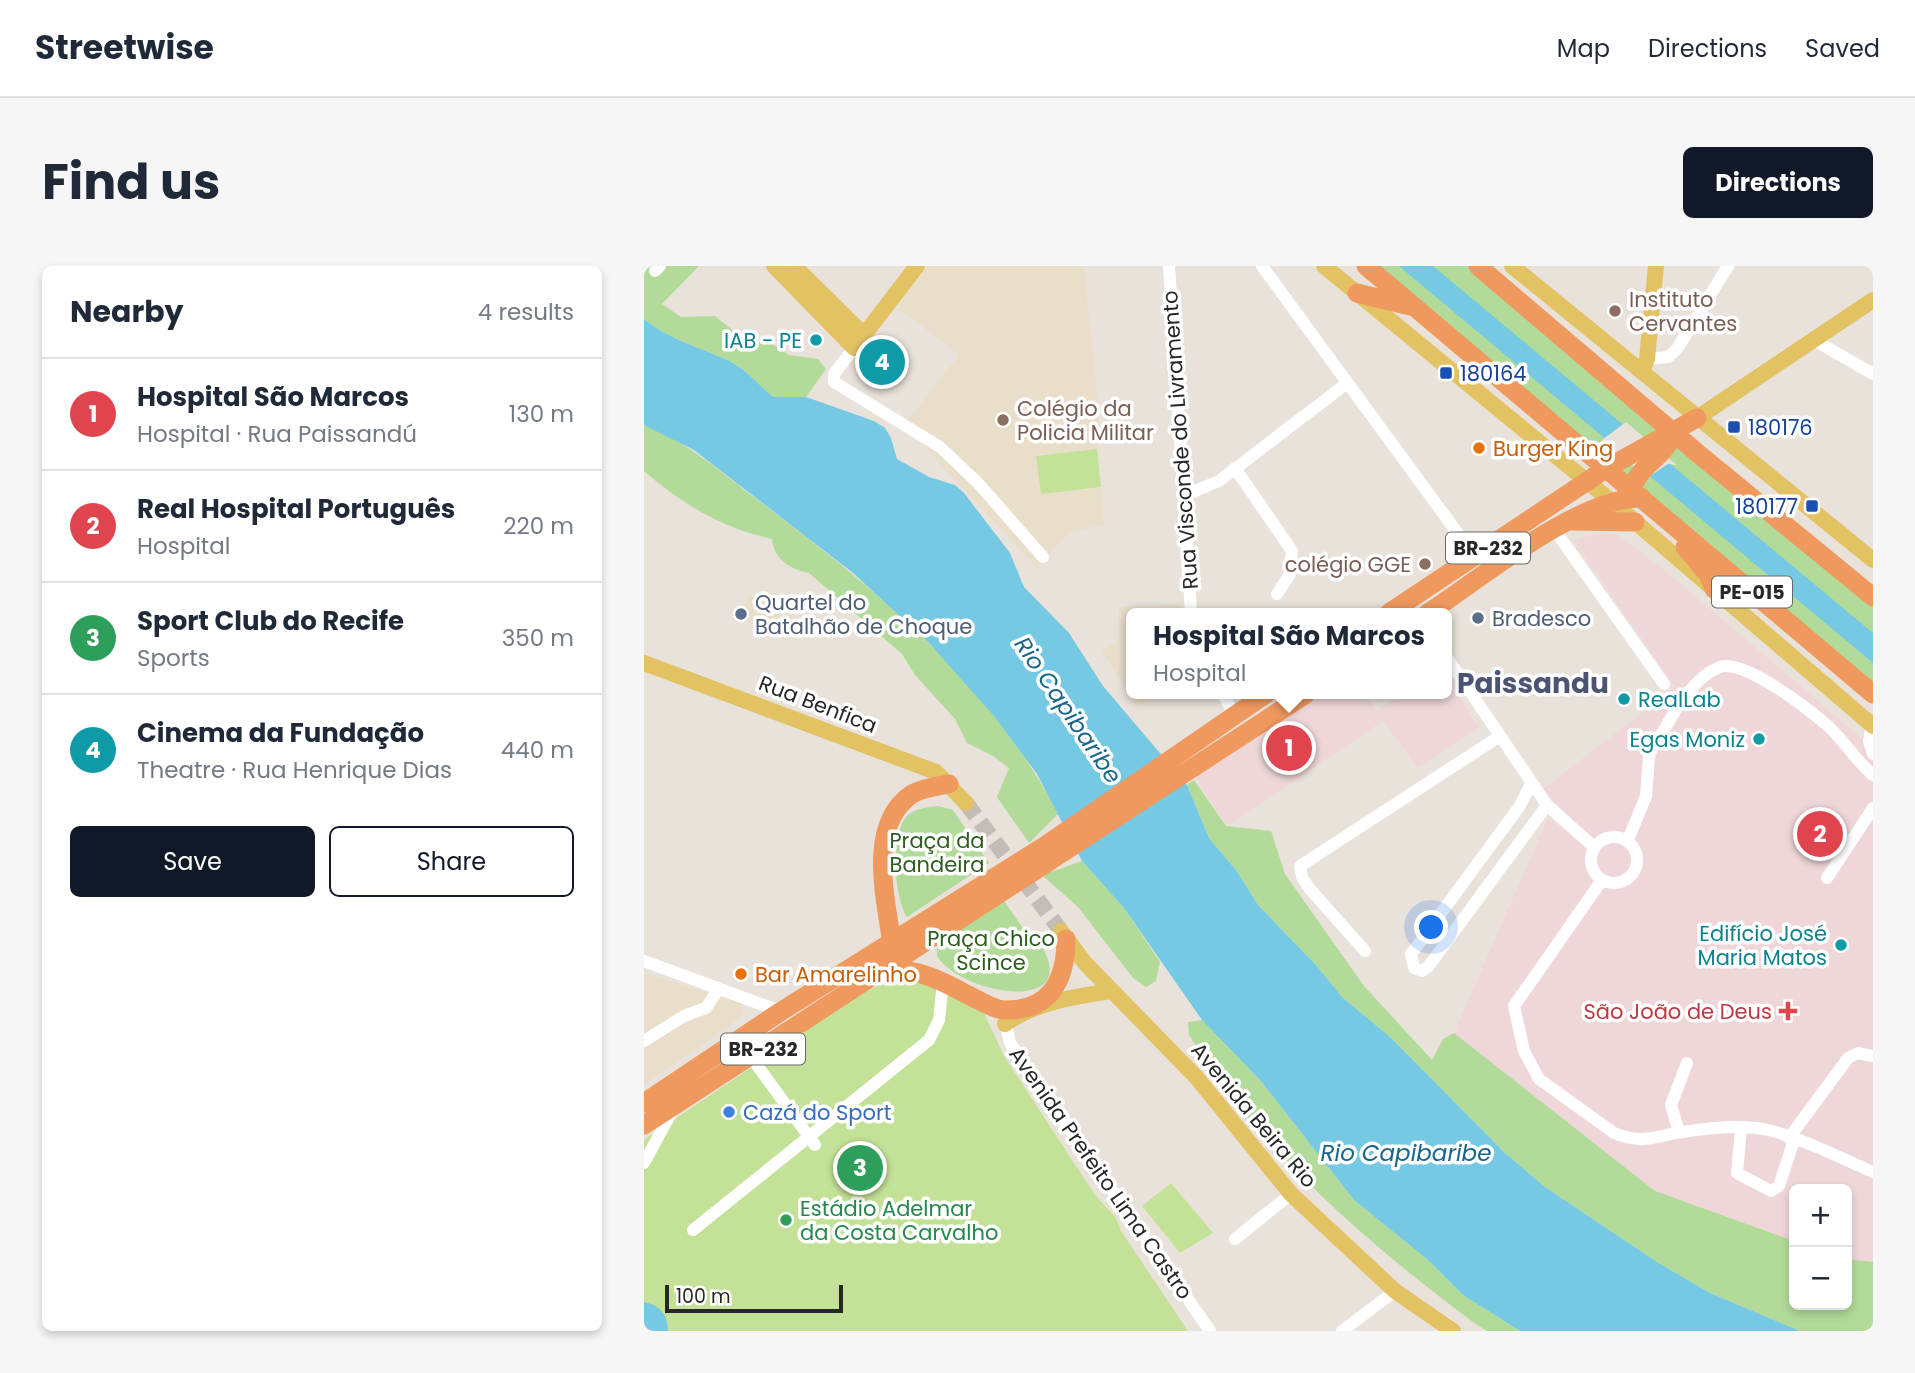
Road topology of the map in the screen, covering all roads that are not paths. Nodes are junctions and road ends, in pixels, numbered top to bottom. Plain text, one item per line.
1 (774, 266) edge
2 (794, 266) edge
3 (917, 266) edge
4 (1169, 266) edge
5 (1262, 266) edge
6 (1324, 266) edge
7 (1366, 266) edge
8 (1478, 266) edge
9 (1512, 266) edge
10 (1656, 266) edge
11 (1728, 266) edge
12 (1357, 293) junction
13 (1873, 300) edge
14 (1416, 308) junction
15 (1814, 340) junction
16 (859, 342) junction
17 (1644, 365) junction
18 (1873, 374) edge
19 (1346, 384) junction
20 (1697, 418) junction
21 (1668, 437) junction
22 (1612, 466) junction
23 (1235, 468) junction
24 (1587, 482) junction
25 (1636, 489) junction
26 (1183, 496) junction
27 (1611, 501) junction
28 (1635, 522) junction
29 (1670, 523) junction
30 (1562, 525) junction
31 (1475, 556) junction
32 (1043, 557) dead end
33 (1873, 560) edge
34 (1863, 580) edge
35 (1714, 589) junction
36 (1277, 594) dead end
37 (1873, 597) edge
38 (1192, 608) edge
39 (1397, 608) edge
40 (1436, 608) edge
41 (644, 663) edge
42 (1452, 664) edge
43 (1664, 684) dead end
44 (1873, 694) edge
45 (1226, 699) edge
46 (1258, 699) edge
47 (1297, 699) edge
48 (1234, 714) junction
49 (1873, 726) edge
50 (1500, 736) junction
51 (1873, 754) edge
52 (1175, 768) junction
53 (1873, 775) edge
54 (949, 783) junction
55 (1531, 784) junction
56 (966, 803) tunnel mouth
57 (1547, 805) junction
58 (1873, 808) edge
59 (1628, 840) junction
60 (1594, 847) junction
61 (1048, 852) junction
62 (1826, 877) dead end
63 (1602, 880) junction
64 (1063, 935) joint
65 (891, 944) junction
66 (1365, 951) dead end
67 (644, 961) edge
68 (880, 970) junction
69 (943, 982) junction
70 (719, 988) junction
71 (1111, 991) junction
72 (747, 999) junction
73 (780, 1012) junction
74 (1004, 1017) junction
75 (806, 1019) junction
76 (760, 1025) junction
77 (644, 1041) edge
78 (751, 1056) junction
79 (1873, 1056) edge
80 (1687, 1063) dead end
81 (644, 1103) edge
82 (675, 1105) junction
83 (644, 1125) edge
84 (1741, 1129) junction
85 (1679, 1132) junction
86 (1791, 1139) junction
87 (812, 1142) junction
88 (644, 1163) edge
89 (1873, 1172) edge
90 (1291, 1194) junction
91 (694, 1230) dead end
92 (1235, 1239) dead end
93 (1395, 1291) junction
94 (1210, 1331) edge
95 (1342, 1331) edge
96 (1453, 1331) edge

1 - 16 main road
2 - 16 main road
3 - 16 main road
4 - 26 street, Rua Visconde do Livramento
5 - 19 street
6 - 12 main road
7 - 14 highway, PE-015
8 - 21 highway
9 - 17 main road
10 - 17 main road
11 - 17 street
12 - 14 highway
12 - 24 main road
13 - 15 main road
14 - 22 highway, PE-015
15 - 18 street
15 - 20 main road
16 - 32 street
17 - 20 main road
19 - 23 street
19 - 31 street
20 - 21 highway, BR-232
20 - 33 main road
21 - 22 highway, BR-232
21 - 25 highway
21 - 34 highway
22 - 24 highway, BR-232
22 - 25 highway, PE-015
23 - 26 street
23 - 36 street
24 - 27 main road
24 - 31 highway, BR-232
25 - 27 highway, BR-232
25 - 29 highway, PE-015
26 - 38 street, Rua Visconde do Livramento
27 - 28 main road
27 - 30 highway, BR-232
28 - 30 highway
28 - 35 main road
29 - 35 highway
29 - 44 highway, PE-015
30 - 40 highway, BR-232
30 - 43 street
31 - 39 highway, BR-232
34 - 37 highway
35 - 49 main road
41 - 54 main road, Rua Benfica
42 - 50 street
45 - 48 street
46 - 48 highway, BR-232
47 - 52 highway, BR-232
48 - 52 highway, BR-232
49 - 51 street
50 - 55 street
50 - 66 street
52 - 61 highway, BR-232
53 - 59 street
54 - 56 main road, Rua Benfica
54 - 65 highway
55 - 57 street
55 - 57 street
57 - 60 street
58 - 62 street
59 - 60 street
59 - 63 street
60 - 63 street
61 - 65 highway, BR-232
61 - 68 highway, BR-232
63 - 85 street
64 - 71 main road, Avenida Beira Rio
64 - 74 highway
65 - 73 highway, BR-232
67 - 70 street
68 - 69 highway
68 - 75 highway, BR-232
69 - 74 highway
69 - 87 street
70 - 72 street
70 - 77 street
71 - 74 main road
71 - 90 main road, Avenida Beira Rio
72 - 73 street
72 - 76 street
73 - 75 street
73 - 76 highway, BR-232
74 - 94 street, Avenida Prefeito Lima Castro
75 - 78 highway, BR-232
76 - 81 highway, BR-232
78 - 82 highway, BR-232
78 - 87 street
79 - 86 street
80 - 85 street
82 - 83 highway, BR-232
82 - 88 street
84 - 85 street
84 - 86 street
84 - 86 street
86 - 89 street
87 - 91 street
90 - 92 street
90 - 93 main road, Avenida Beira Rio
93 - 95 street
93 - 96 main road, Avenida Beira Rio

